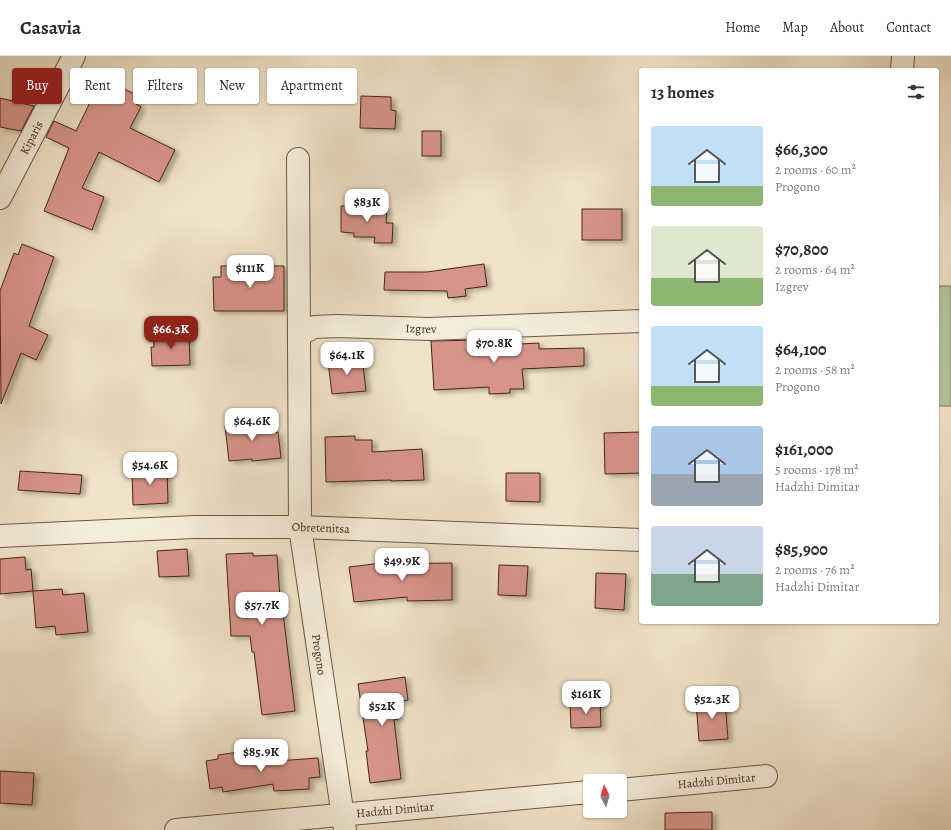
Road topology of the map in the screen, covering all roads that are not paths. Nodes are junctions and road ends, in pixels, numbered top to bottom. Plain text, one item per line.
1 (74, 56) edge
2 (903, 56) edge
3 (902, 68) edge
4 (298, 159) dead end
5 (0, 198) edge
6 (639, 321) edge
7 (299, 335) junction
8 (300, 527) junction
9 (0, 536) edge
10 (639, 540) edge
11 (766, 776) dead end
12 (627, 789) edge
13 (583, 793) edge
14 (344, 823) edge
15 (176, 830) edge

1 - 5 street, Kiparis
2 - 3 street
4 - 7 street, Progono
6 - 7 street, Izgrev
7 - 8 street, Progono
8 - 9 street, Obretenitsa
8 - 10 street, Obretenitsa
8 - 14 street, Progono
11 - 12 street, Hadzhi Dimitar
13 - 14 street, Hadzhi Dimitar
14 - 15 street, Hadzhi Dimitar

